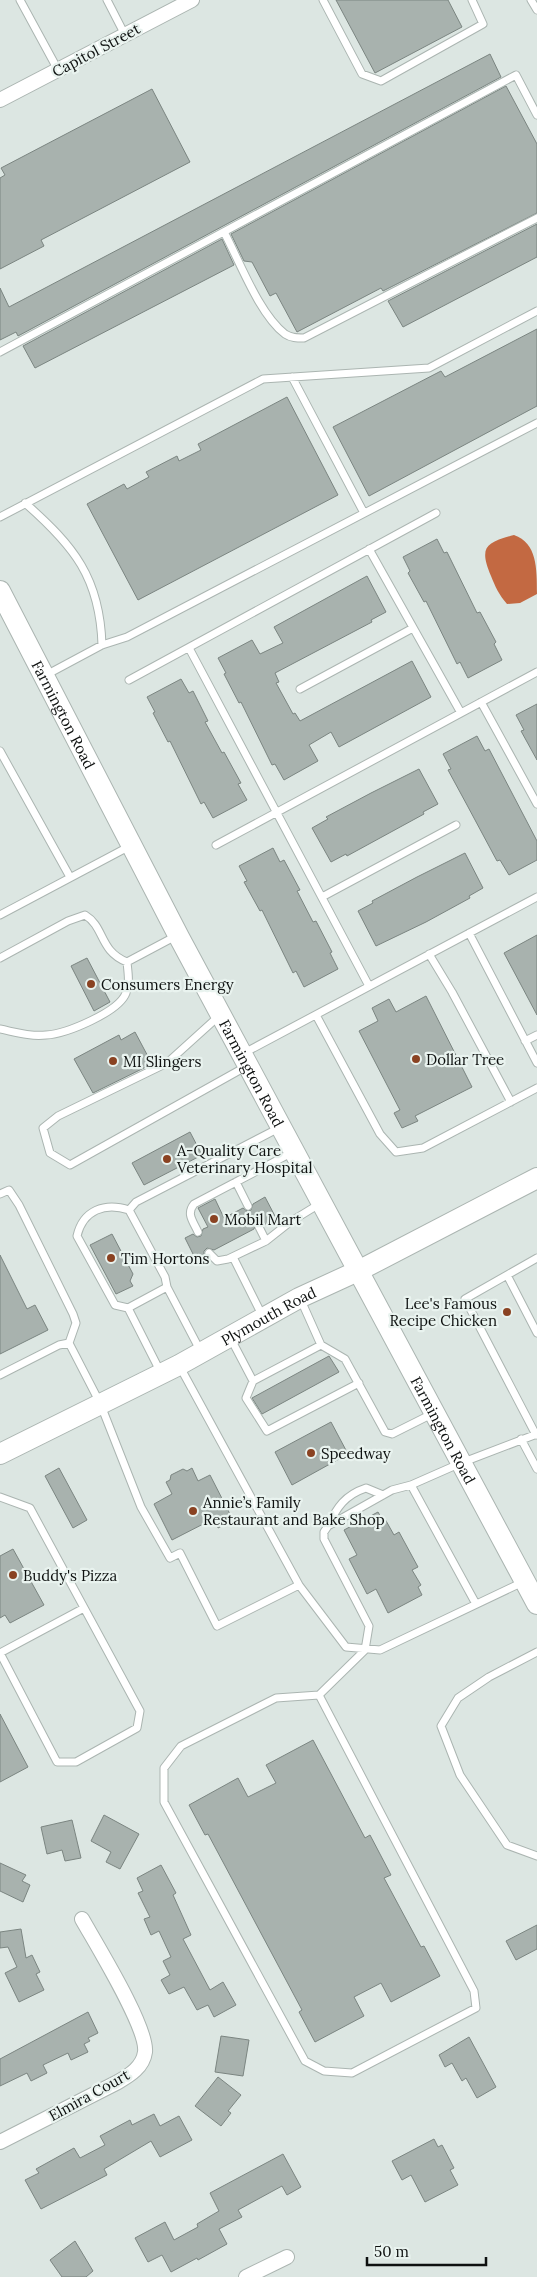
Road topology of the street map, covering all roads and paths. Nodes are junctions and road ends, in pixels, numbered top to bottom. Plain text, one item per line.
1 (20, 0) edge
2 (107, 0) edge
3 (192, 0) edge
4 (323, 0) edge
5 (472, 0) edge
6 (531, 0) edge
7 (537, 10) edge
8 (125, 35) junction
9 (58, 70) junction
10 (0, 100) edge
11 (537, 115) edge
12 (537, 218) edge
13 (224, 232) junction
14 (537, 311) edge
15 (0, 352) edge
16 (292, 377) junction
17 (537, 423) edge
18 (26, 503) junction
19 (436, 512) dead end
20 (364, 513) junction
21 (0, 516) edge
22 (369, 550) junction
23 (0, 591) edge
24 (413, 628) junction
25 (102, 645) junction
26 (189, 648) junction
27 (537, 672) edge
28 (44, 676) junction
29 (129, 680) dead end
30 (300, 689) dead end
31 (481, 702) junction
32 (461, 713) junction
33 (0, 751) edge
34 (537, 804) edge
35 (278, 814) junction
36 (456, 825) dead end
37 (132, 844) junction
38 (216, 846) dead end
39 (70, 877) junction
40 (322, 897) junction
41 (537, 897) edge
42 (0, 915) edge
43 (469, 933) junction
44 (178, 934) junction
45 (429, 954) junction
46 (0, 958) edge
47 (126, 962) junction
48 (369, 986) junction
49 (221, 1014) junction
50 (316, 1015) junction
51 (0, 1029) edge
52 (537, 1035) edge
53 (525, 1041) junction
54 (246, 1059) junction
55 (537, 1063) edge
56 (537, 1088) edge
57 (511, 1102) junction
58 (282, 1126) junction
59 (296, 1151) junction
60 (537, 1178) edge
61 (236, 1182) junction
62 (0, 1194) edge
63 (323, 1202) junction
64 (248, 1206) dead end
65 (128, 1210) junction
66 (259, 1227) dead end
67 (198, 1232) dead end
68 (266, 1241) junction
69 (209, 1252) dead end
70 (233, 1257) junction
71 (537, 1258) edge
72 (360, 1270) junction
73 (507, 1275) junction
74 (167, 1287) junction
75 (300, 1298) junction
76 (128, 1308) junction
77 (264, 1318) junction
78 (537, 1334) edge
79 (230, 1337) junction
80 (69, 1344) junction
81 (321, 1345) junction
82 (201, 1353) junction
83 (179, 1365) junction
84 (161, 1373) junction
85 (0, 1375) edge
86 (253, 1380) junction
87 (359, 1383) junction
88 (100, 1403) junction
89 (434, 1414) junction
90 (536, 1434) edge
91 (521, 1439) junction
92 (0, 1454) edge
93 (461, 1463) junction
94 (537, 1469) edge
95 (411, 1485) junction
96 (383, 1494) junction
97 (0, 1497) edge
98 (328, 1526) junction
99 (299, 1585) junction
100 (532, 1593) edge
101 (476, 1604) junction
102 (84, 1608) junction
103 (365, 1650) junction
104 (537, 1652) edge
105 (0, 1653) edge
106 (319, 1695) junction
107 (537, 1856) edge
108 (82, 1919) dead end
109 (0, 2142) edge
110 (288, 2257) dead end
111 (246, 2277) edge

1 - 9 lane
2 - 8 lane
3 - 8 street, Capitol Street
4 - 5 lane
6 - 7 lane
8 - 9 street, Capitol Street
9 - 10 street, Capitol Street
11 - 13 lane
12 - 13 lane
13 - 15 lane
14 - 16 lane
16 - 18 lane
16 - 20 lane
17 - 20 lane
18 - 21 lane
18 - 25 lane
19 - 22 lane
20 - 25 lane
22 - 24 lane
22 - 26 lane
23 - 28 main road, Farmington Road
24 - 30 lane
24 - 32 lane
25 - 28 lane
26 - 29 lane
26 - 35 lane
27 - 31 lane
28 - 37 main road, Farmington Road
31 - 32 lane
31 - 34 lane
32 - 35 lane
33 - 39 lane
35 - 38 lane
35 - 40 lane
36 - 40 lane
37 - 39 lane
37 - 44 main road, Farmington Road
39 - 42 lane
40 - 48 lane
41 - 43 lane
43 - 45 lane
43 - 53 lane
44 - 47 lane
44 - 49 main road, Farmington Road
45 - 48 lane
45 - 57 lane
46 - 47 lane
47 - 51 lane
48 - 50 lane
49 - 54 main road, Farmington Road
49 - 54 lane
50 - 54 lane
50 - 57 lane
52 - 53 lane
53 - 55 lane
54 - 58 main road, Farmington Road
56 - 57 lane
58 - 59 main road, Farmington Road
58 - 65 lane
59 - 61 lane
59 - 63 main road, Farmington Road
60 - 72 main road, Plymouth Road
61 - 64 lane
61 - 67 lane
62 - 80 lane
63 - 68 lane
63 - 72 main road, Farmington Road
65 - 74 lane
65 - 76 lane
66 - 68 lane
68 - 70 lane
69 - 70 lane
70 - 77 lane
71 - 73 lane
72 - 75 main road, Plymouth Road
72 - 89 main road, Farmington Road
73 - 78 lane
73 - 90 lane
74 - 76 lane
74 - 82 lane
75 - 77 main road, Plymouth Road
75 - 81 lane
76 - 84 lane
77 - 79 main road, Plymouth Road
79 - 82 main road, Plymouth Road
79 - 86 lane
80 - 85 lane
80 - 88 lane
81 - 86 lane
81 - 87 lane
82 - 83 main road, Plymouth Road
83 - 84 main road, Plymouth Road
83 - 99 lane
84 - 88 main road, Plymouth Road
86 - 87 lane
87 - 89 lane
88 - 92 main road, Plymouth Road
88 - 99 lane
89 - 93 main road, Farmington Road
90 - 91 lane
91 - 93 lane
91 - 94 lane
93 - 95 lane
93 - 100 main road, Farmington Road
95 - 96 lane
95 - 101 lane
96 - 98 lane
96 - 98 lane
97 - 102 lane
98 - 103 lane
99 - 103 lane
100 - 101 lane
101 - 103 lane
102 - 105 lane
102 - 105 lane
103 - 106 lane
104 - 107 lane
106 - 106 lane
108 - 109 street, Elmira Court
110 - 111 street

